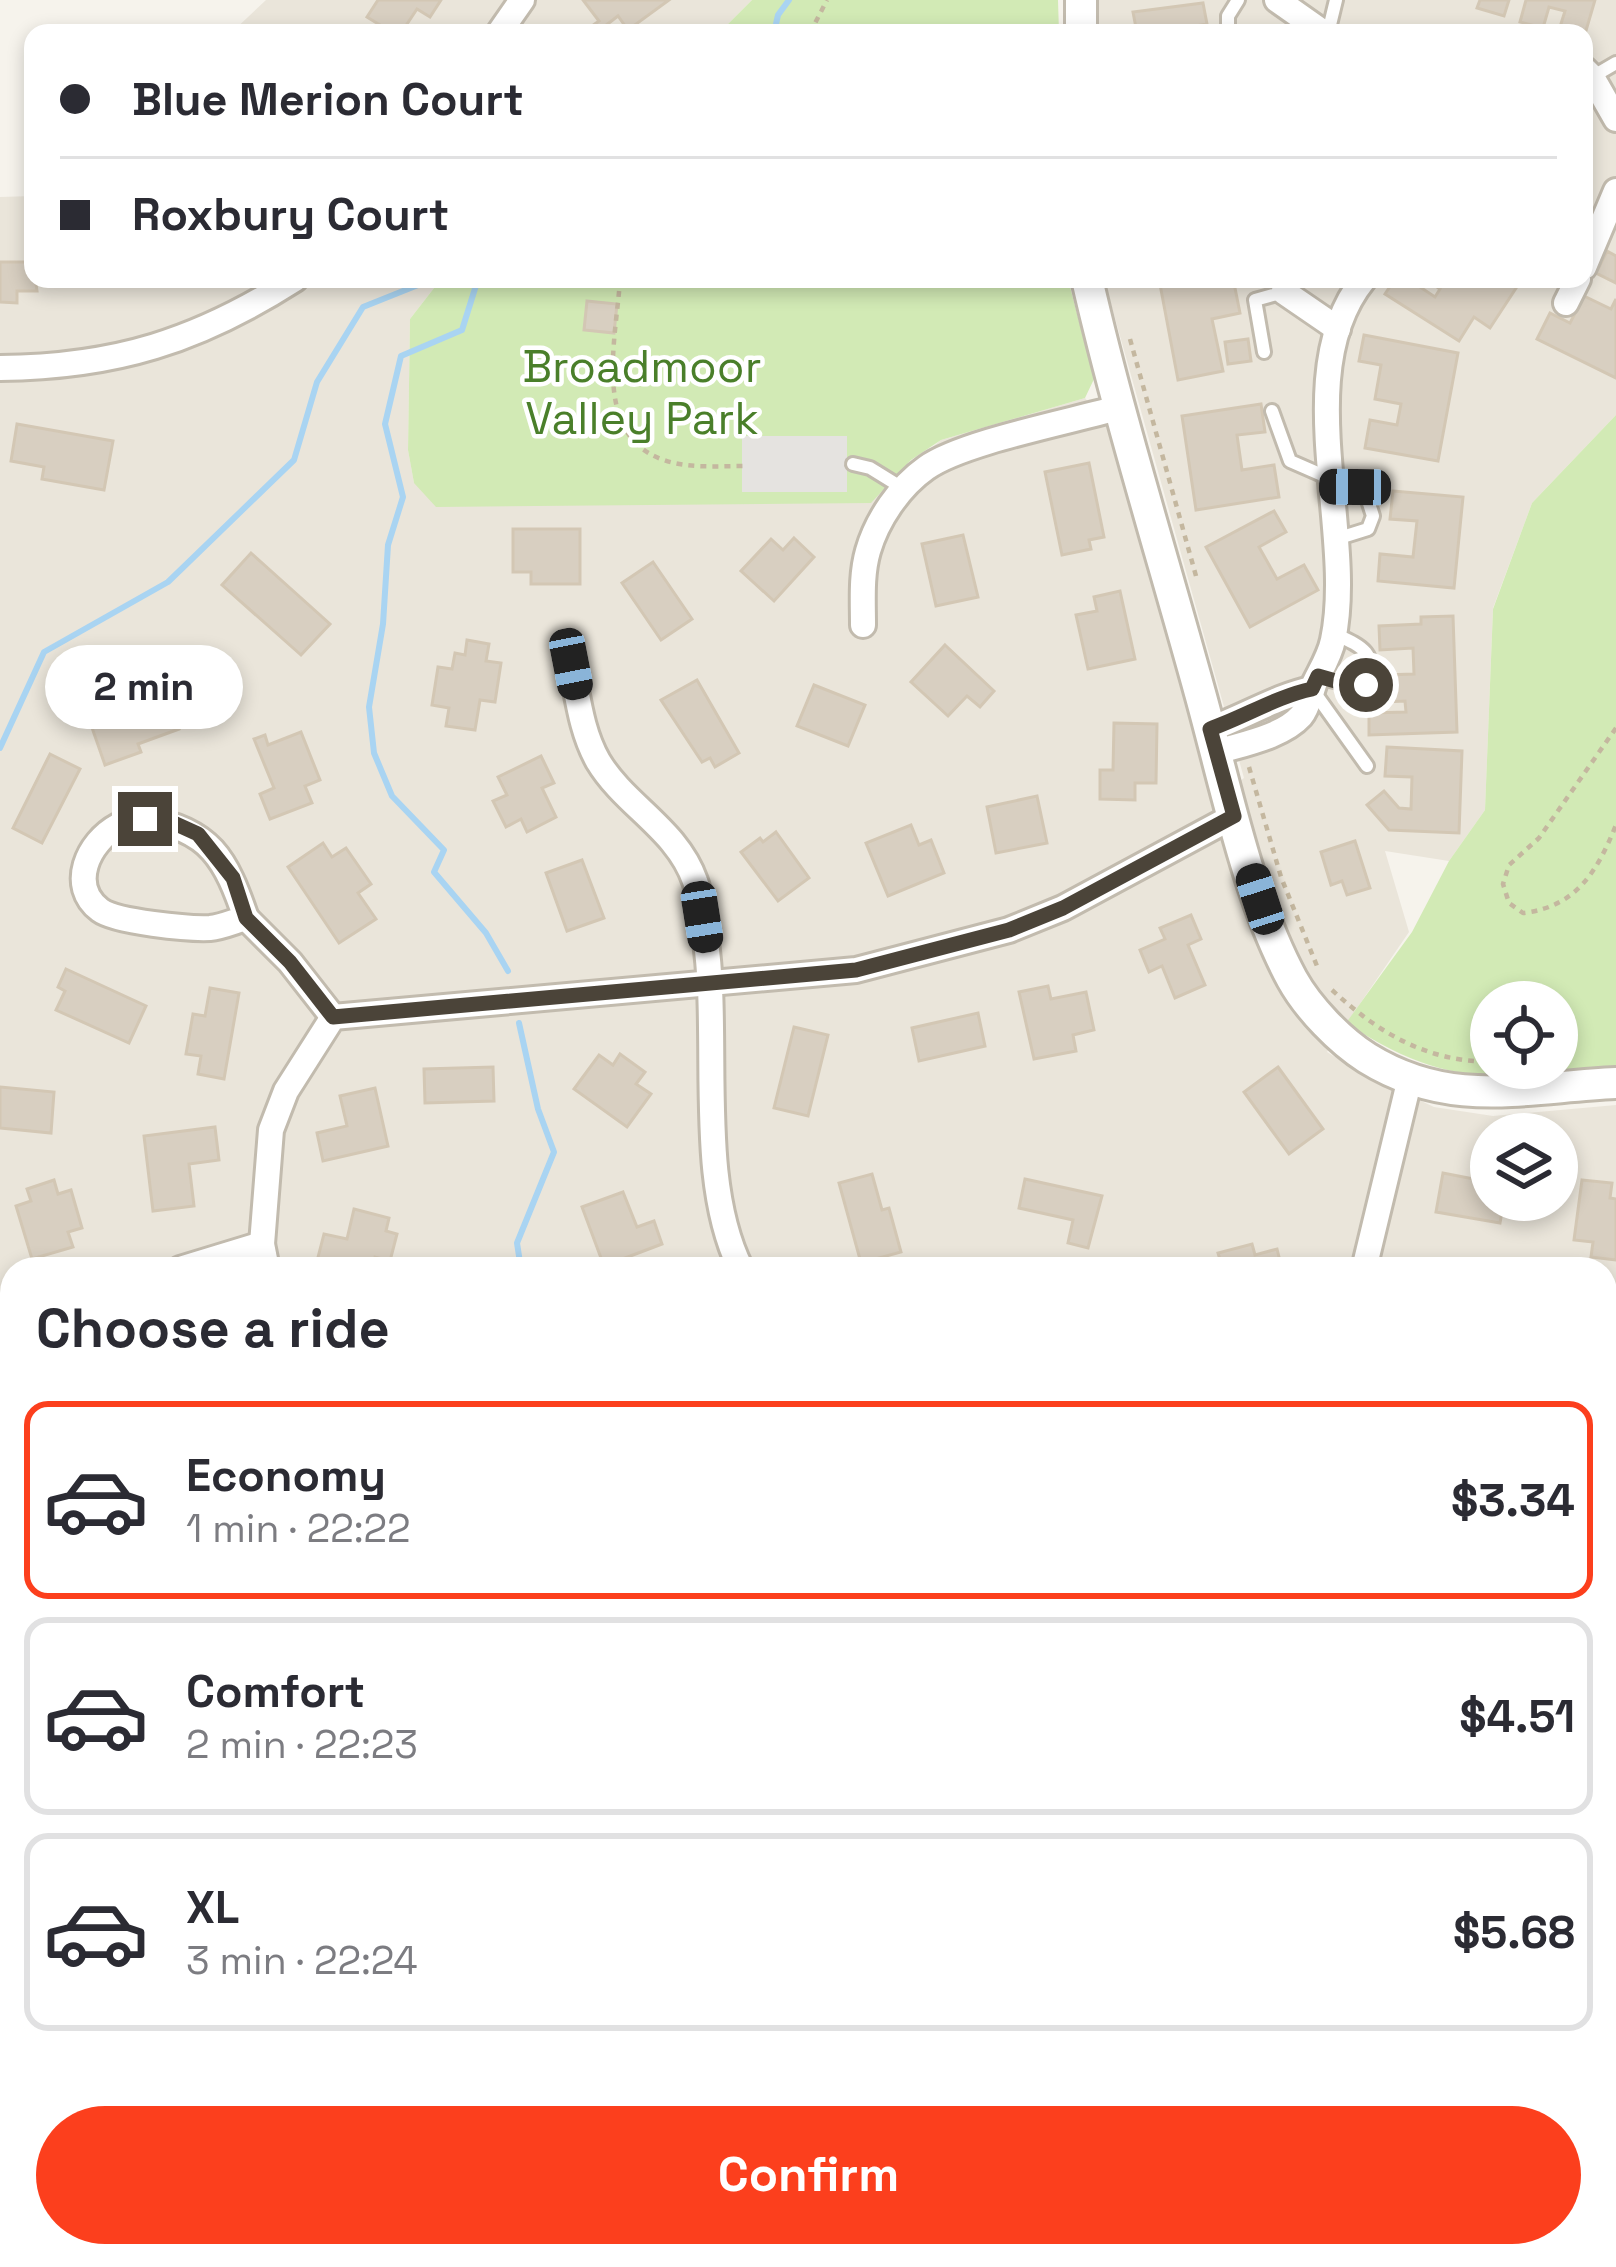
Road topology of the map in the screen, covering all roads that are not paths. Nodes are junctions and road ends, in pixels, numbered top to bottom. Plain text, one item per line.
1 (1277, 0) edge
2 (1336, 0) edge
3 (1305, 24) edge
4 (1315, 24) edge
5 (1593, 81) edge
6 (1616, 119) edge
7 (1616, 190) edge
8 (1593, 245) edge
9 (281, 288) edge
10 (1089, 288) edge
11 (1279, 288) edge
12 (1289, 288) edge
13 (1359, 288) edge
14 (1574, 288) edge
15 (1566, 303) dead end
16 (1338, 329) junction
17 (1264, 352) dead end
18 (0, 368) edge
19 (1121, 407) junction
20 (1272, 411) dead end
21 (853, 464) dead end
22 (1329, 483) junction
23 (904, 489) junction
24 (1335, 539) junction
25 (863, 626) dead end
26 (1335, 634) junction
27 (571, 664) dead end
28 (1315, 683) junction
29 (1213, 741) junction
30 (1367, 766) dead end
31 (1234, 816) junction
32 (246, 918) junction
33 (712, 984) junction
34 (333, 1017) junction
35 (1410, 1078) junction
36 (1616, 1084) edge
37 (264, 1257) edge
38 (735, 1257) edge
39 (1367, 1257) edge

1 - 3 street
2 - 4 lane
5 - 6 street
7 - 8 street
9 - 18 street
10 - 19 street
11 - 17 lane
12 - 16 street
13 - 16 street
14 - 15 street
16 - 22 street
19 - 23 street
19 - 29 street
20 - 22 lane
21 - 23 lane
22 - 24 street
22 - 24 lane
23 - 25 street
24 - 26 street
26 - 28 street
26 - 28 lane
27 - 33 street
28 - 29 street
28 - 30 lane
29 - 31 street
31 - 33 street
31 - 35 street
32 - 32 street
32 - 34 street
33 - 34 street
33 - 38 street
34 - 37 street
35 - 36 street
35 - 39 street

